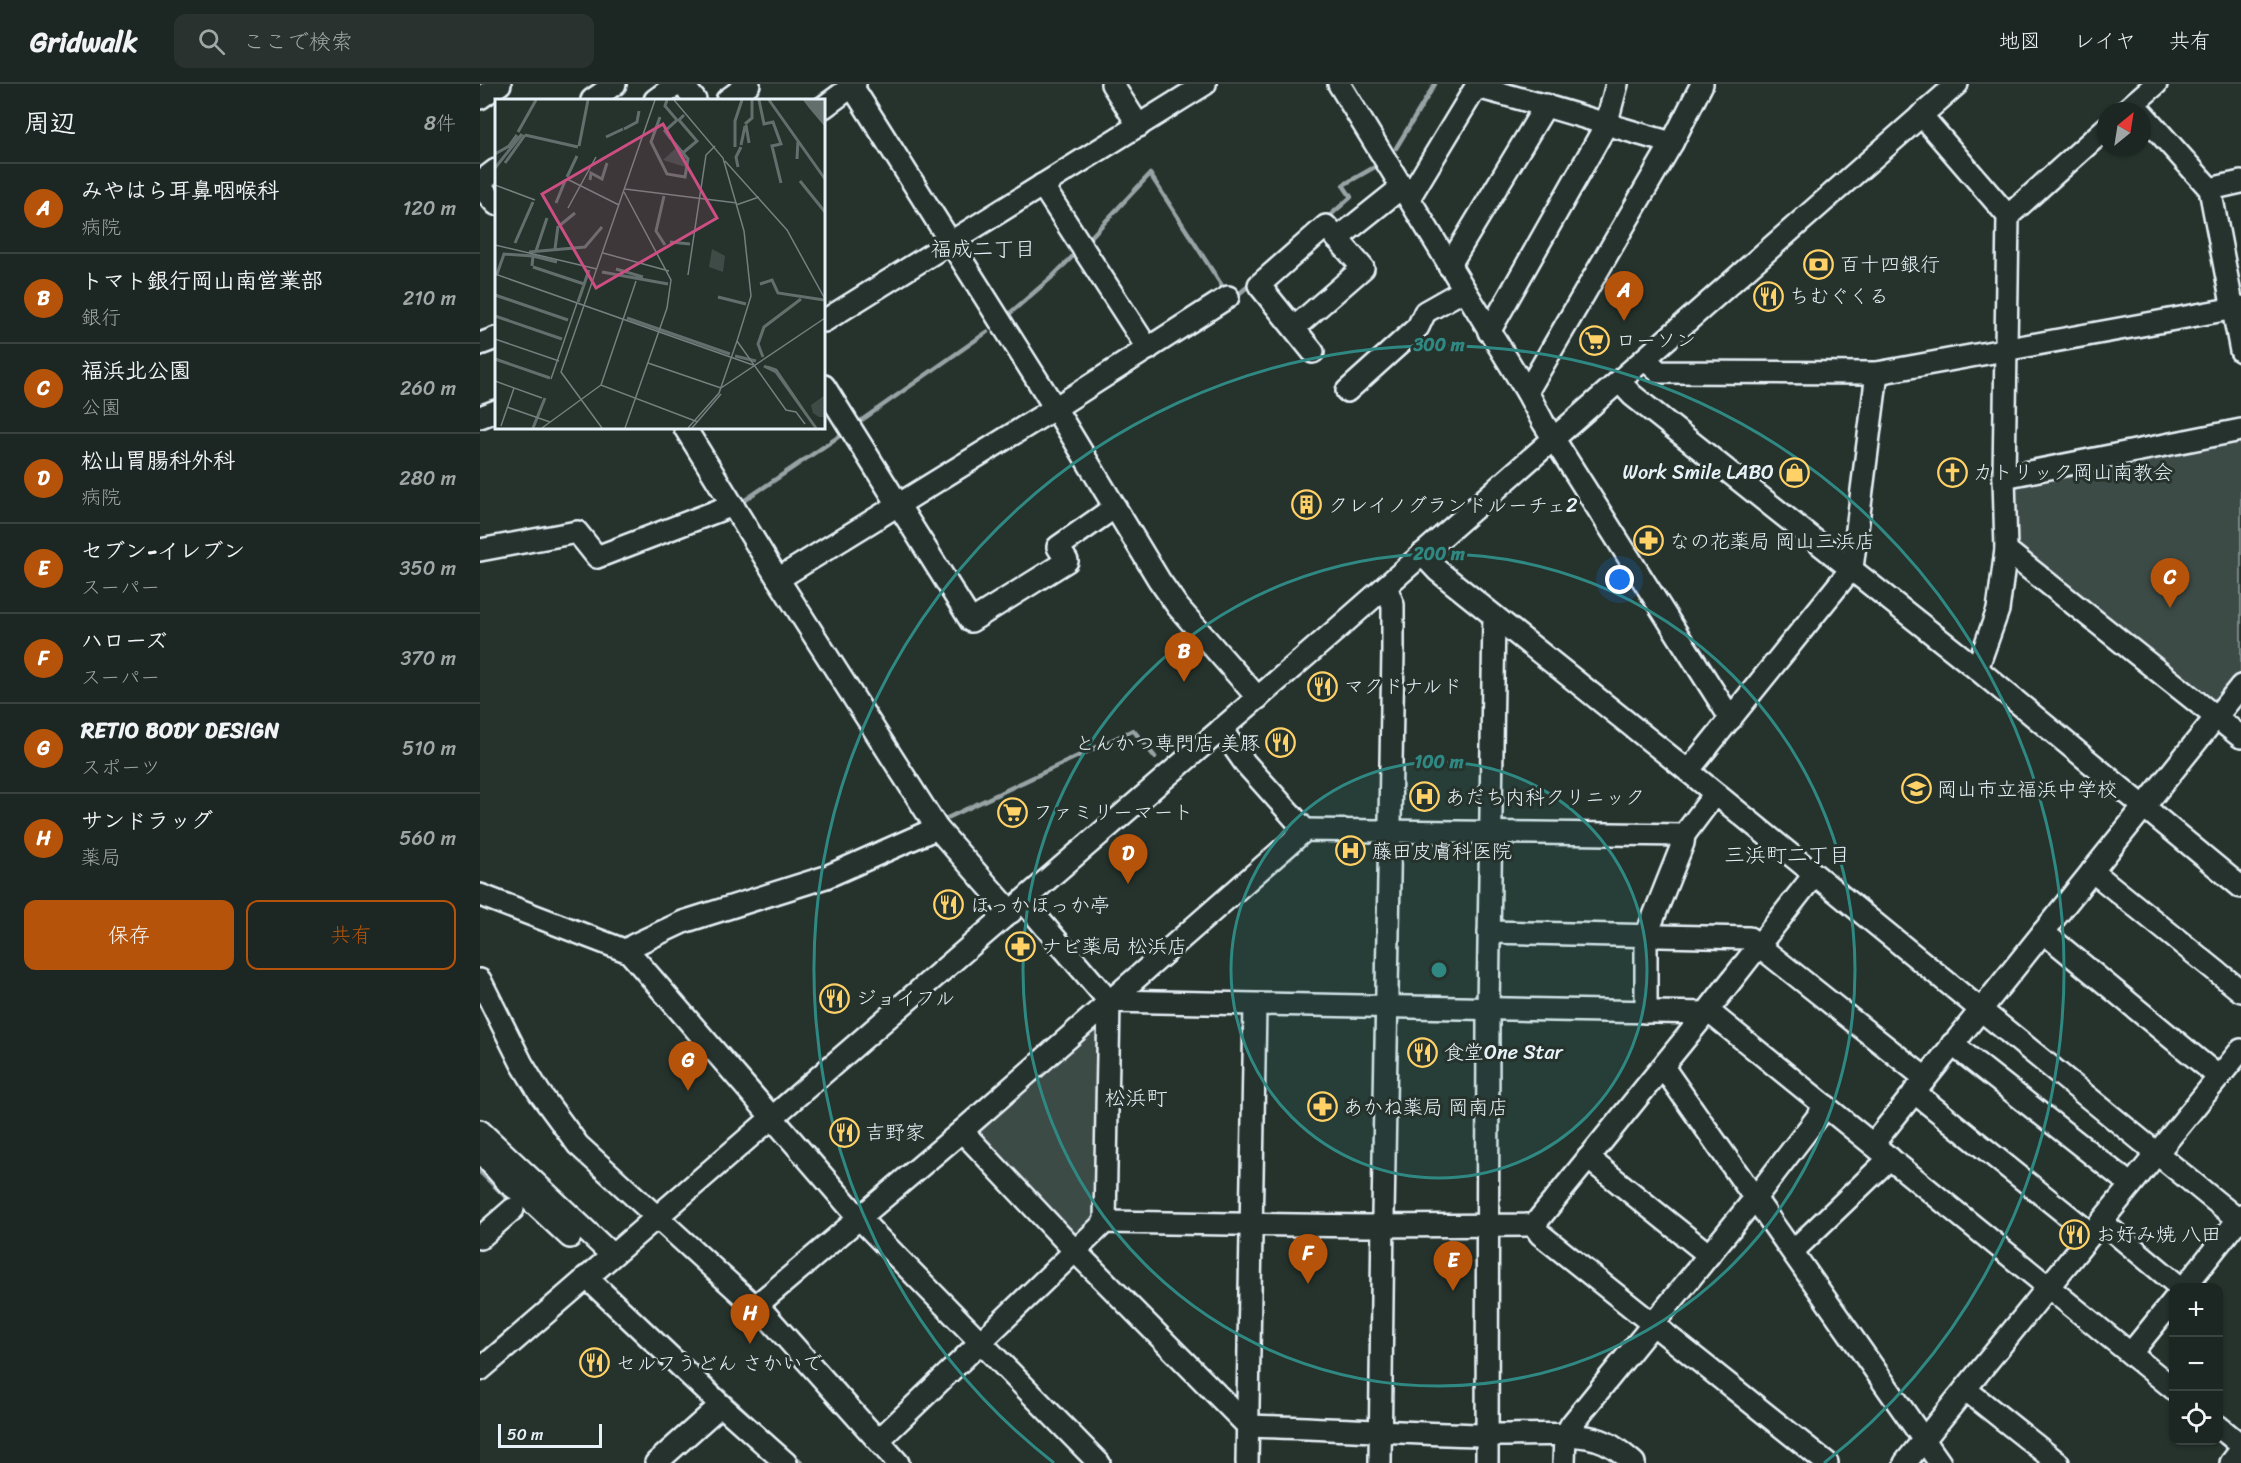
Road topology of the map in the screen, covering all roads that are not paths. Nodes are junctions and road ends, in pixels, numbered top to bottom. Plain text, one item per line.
1 (500, 84) edge
2 (615, 84) edge
3 (749, 84) edge
4 (1112, 84) edge
5 (1205, 84) edge
6 (1339, 84) edge
7 (1617, 84) edge
8 (1702, 84) edge
9 (1957, 84) edge
10 (2156, 84) edge
11 (853, 85) edge
12 (1484, 86) edge
13 (688, 88) edge
14 (1542, 97) edge
15 (480, 98) edge
16 (593, 99) edge
17 (658, 99) edge
18 (728, 99) edge
19 (2141, 102) edge
20 (825, 106) edge
21 (1921, 115) junction
22 (1606, 125) junction
23 (1138, 126) junction
24 (2151, 126) edge
25 (2097, 135) edge
26 (1672, 143) junction
27 (495, 171) edge
28 (2241, 182) edge
29 (480, 184) edge
30 (1042, 185) junction
31 (2214, 188) junction
32 (1406, 193) junction
33 (495, 203) edge
34 (2005, 212) junction
35 (1337, 239) junction
36 (949, 243) junction
37 (1449, 266) junction
38 (1464, 290) junction
39 (1228, 297) dead end
40 (2237, 308) edge
41 (825, 320) edge
42 (1294, 328) junction
43 (1489, 332) junction
44 (495, 338) edge
45 (480, 344) edge
46 (1148, 348) junction
47 (2002, 351) junction
48 (2241, 351) edge
49 (1313, 352) dead end
50 (1645, 359) junction
51 (1877, 373) junction
52 (1620, 382) junction
53 (825, 388) edge
54 (1347, 391) dead end
55 (1527, 392) junction
56 (1054, 408) junction
57 (495, 411) edge
58 (480, 417) edge
59 (687, 429) edge
60 (2241, 430) edge
61 (1554, 438) junction
62 (2004, 477) junction
63 (732, 505) junction
64 (897, 505) junction
65 (1115, 507) junction
66 (480, 550) edge
67 (2006, 550) junction
68 (1422, 554) junction
69 (1852, 568) junction
70 (778, 579) junction
71 (1386, 586) junction
72 (1494, 616) junction
73 (1978, 666) junction
74 (2241, 686) edge
75 (1258, 698) junction
76 (1731, 719) junction
77 (2220, 720) junction
78 (1221, 729) junction
79 (2241, 737) edge
80 (1688, 771) junction
81 (1714, 795) junction
82 (2147, 804) junction
83 (937, 828) junction
84 (1305, 830) junction
85 (1390, 832) junction
86 (1491, 832) junction
87 (1684, 835) junction
88 (2092, 871) junction
89 (1814, 875) junction
90 (2241, 887) edge
91 (480, 895) edge
92 (1017, 906) junction
93 (1489, 932) junction
94 (2043, 932) junction
95 (1646, 936) junction
96 (1754, 941) junction
97 (629, 952) junction
98 (480, 980) edge
99 (2241, 991) edge
100 (1109, 1001) junction
101 (1255, 1005) junction
102 (1387, 1006) junction
103 (1488, 1009) junction
104 (1979, 1010) junction
105 (1646, 1012) junction
106 (1699, 1012) junction
107 (1952, 1044) junction
108 (2241, 1050) edge
109 (1663, 1067) junction
110 (2219, 1077) junction
111 (1919, 1085) junction
112 (1826, 1106) junction
113 (771, 1118) junction
114 (480, 1131) edge
115 (962, 1131) junction
116 (1873, 1144) junction
117 (480, 1151) edge
118 (2157, 1154) junction
119 (1588, 1158) junction
120 (1890, 1158) junction
121 (2131, 1185) junction
122 (1756, 1197) junction
123 (513, 1209) dead end
124 (657, 1216) junction
125 (859, 1218) junction
126 (2240, 1219) edge
127 (1105, 1222) junction
128 (1251, 1224) junction
129 (1534, 1225) junction
130 (1382, 1226) junction
131 (1493, 1226) junction
132 (2096, 1228) junction
133 (570, 1237) dead end
134 (480, 1238) edge
135 (1075, 1251) junction
136 (1793, 1251) junction
137 (612, 1255) junction
138 (1709, 1255) junction
139 (586, 1277) junction
140 (2176, 1283) edge
141 (2185, 1283) edge
142 (2049, 1287) junction
143 (757, 1305) junction
144 (2169, 1306) edge
145 (1654, 1323) junction
146 (982, 1342) junction
147 (2131, 1353) junction
148 (480, 1370) edge
149 (2169, 1385) edge
150 (1965, 1389) junction
151 (722, 1405) junction
152 (1248, 1426) junction
153 (1381, 1431) junction
154 (1488, 1436) junction
155 (1565, 1436) junction
156 (2234, 1436) edge
157 (879, 1440) junction
158 (1924, 1440) junction
159 (656, 1463) edge
160 (786, 1463) edge
161 (898, 1463) edge
162 (1099, 1463) edge
163 (1247, 1463) edge
164 (1380, 1463) edge
165 (1487, 1463) edge
166 (1564, 1463) edge
167 (1634, 1463) edge
168 (1827, 1463) edge
169 (1905, 1463) edge
170 (1940, 1463) edge
171 (2058, 1463) edge
172 (2231, 1463) edge

1 - 15 street
2 - 16 street
3 - 18 street
4 - 23 street
5 - 23 street
6 - 32 street
7 - 22 street
8 - 26 street
9 - 21 street
10 - 19 street
11 - 20 street
11 - 36 street
12 - 14 street
12 - 32 street
13 - 17 street
14 - 22 street
14 - 37 street
21 - 34 street
21 - 50 street
22 - 26 street
22 - 43 street
23 - 30 street
24 - 31 street
25 - 34 street
26 - 55 street
27 - 29 street
28 - 31 street
29 - 33 street
30 - 36 street
30 - 46 street
31 - 40 street
32 - 35 street
32 - 37 street
34 - 47 street
35 - 42 street
35 - 42 street
36 - 41 street
36 - 56 street
37 - 38 street
38 - 43 street
38 - 54 street
39 - 46 street
40 - 47 street
40 - 48 street
42 - 49 street
43 - 55 street
44 - 45 street
46 - 56 street
47 - 51 street
47 - 62 street
50 - 51 street
50 - 52 street
51 - 69 street
52 - 61 street
52 - 69 street
53 - 64 street
55 - 61 street
56 - 64 street
56 - 65 street
57 - 58 street
59 - 63 street
60 - 62 street
61 - 68 street
61 - 76 street
62 - 67 street
63 - 66 street
63 - 70 street
64 - 65 street
64 - 70 street
65 - 75 street
67 - 73 street
67 - 77 street
68 - 71 street
68 - 72 street
69 - 73 street
69 - 76 street
70 - 83 street
71 - 75 street
71 - 85 street
72 - 80 street
72 - 86 street
73 - 82 street
74 - 77 street
75 - 78 street
76 - 80 street
77 - 79 street
77 - 82 street
78 - 84 street
78 - 92 street
80 - 81 street
81 - 87 street
81 - 89 street
82 - 88 street
82 - 90 street
83 - 92 street
83 - 97 street
84 - 85 street
84 - 100 street
85 - 86 street
85 - 102 street
86 - 87 street
86 - 93 street
87 - 95 street
88 - 94 street
88 - 99 street
89 - 96 street
89 - 104 street
91 - 97 street
92 - 100 street
92 - 113 street
93 - 95 street
93 - 103 street
94 - 104 street
94 - 110 street
95 - 96 street
95 - 105 street
96 - 106 street
96 - 111 street
97 - 113 street
98 - 124 street
100 - 101 street
100 - 115 street
100 - 127 street
101 - 102 street
101 - 128 street
102 - 103 street
102 - 130 street
103 - 105 street
103 - 131 street
104 - 107 street
104 - 118 street
105 - 106 street
106 - 109 street
106 - 112 street
107 - 111 street
107 - 121 street
108 - 110 street
109 - 119 street
109 - 122 street
110 - 118 street
111 - 116 street
111 - 132 street
112 - 116 street
112 - 122 street
113 - 124 street
113 - 125 street
114 - 137 street
115 - 125 street
115 - 135 street
116 - 120 street
117 - 133 street
118 - 121 street
118 - 126 street
119 - 129 street
119 - 138 street
120 - 136 street
120 - 142 street
121 - 132 street
122 - 136 street
122 - 138 street
123 - 134 street
124 - 137 street
124 - 143 street
125 - 143 street
125 - 146 street
126 - 141 street
127 - 128 street
127 - 135 street
128 - 130 street
128 - 152 street
129 - 131 street
129 - 145 street
130 - 131 street
130 - 153 street
131 - 154 street
132 - 140 street
132 - 142 street
135 - 146 street
135 - 152 street
136 - 158 street
137 - 139 street
138 - 145 street
139 - 148 street
139 - 151 street
142 - 147 street
142 - 150 street
143 - 157 street
144 - 147 street
145 - 155 street
145 - 168 street
146 - 157 street
146 - 162 street
147 - 149 street
150 - 158 street
150 - 171 street
151 - 159 street
151 - 160 street
152 - 153 street
152 - 163 street
153 - 154 street
153 - 164 street
154 - 155 street
154 - 165 street
155 - 166 street
155 - 167 street
156 - 172 street
157 - 161 street
158 - 169 street
158 - 170 street

